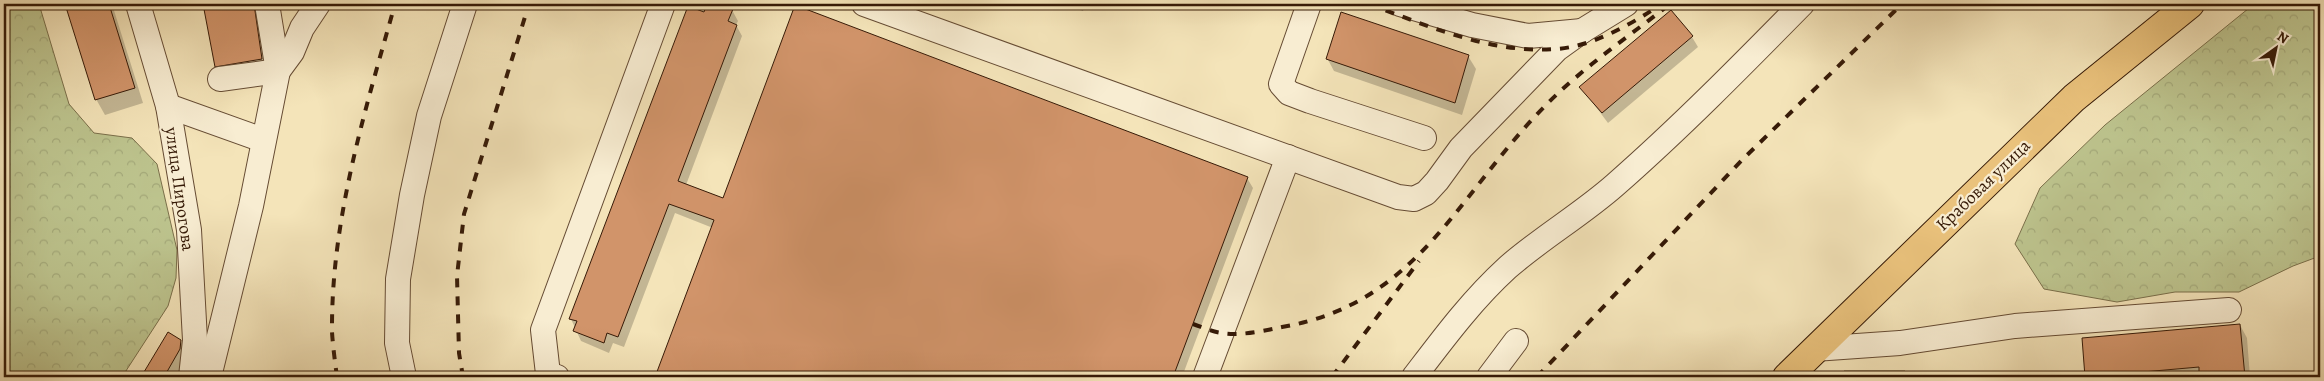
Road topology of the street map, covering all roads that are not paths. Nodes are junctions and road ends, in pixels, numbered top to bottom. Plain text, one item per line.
1 (138, 4) edge
2 (267, 4) edge
3 (318, 4) edge
4 (464, 4) edge
5 (664, 4) edge
6 (864, 4) edge
7 (1309, 4) edge
8 (1400, 4) edge
9 (1626, 4) edge
10 (1802, 4) edge
11 (2190, 4) edge
12 (1582, 31) junction
13 (278, 71) junction
14 (220, 79) dead end
15 (168, 106) junction
16 (1424, 138) dead end
17 (263, 140) junction
18 (1288, 157) junction
19 (2229, 310) dead end
20 (196, 340) junction
21 (1516, 341) dead end
22 (1814, 349) junction
23 (176, 377) edge
24 (191, 377) edge
25 (209, 377) edge
26 (404, 377) edge
27 (557, 377) edge
28 (1205, 377) edge
29 (1414, 377) edge
30 (1490, 377) edge
31 (1787, 377) edge

1 - 15 street, улица Пирогова
2 - 13 street
3 - 13 street
4 - 26 street
5 - 27 street
6 - 18 street
7 - 16 street
8 - 12 street
9 - 12 street
10 - 29 street
11 - 22 main road, Крабовая улица
12 - 18 street
13 - 14 street
13 - 17 street
15 - 17 street
15 - 20 street, улица Пирогова
17 - 25 street
18 - 28 street
19 - 22 street
20 - 23 street
20 - 24 street, улица Пирогова
21 - 30 street
22 - 31 main road, Крабовая улица

